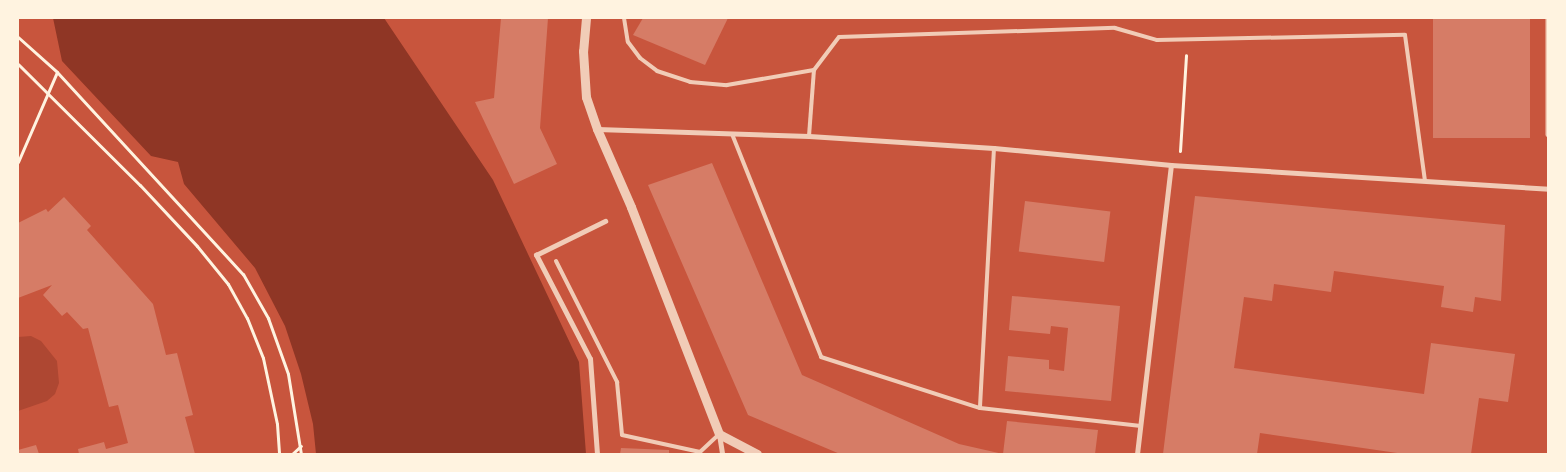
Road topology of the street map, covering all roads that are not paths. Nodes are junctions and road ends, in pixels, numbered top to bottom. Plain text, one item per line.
1 (586, 18) edge
2 (624, 18) edge
3 (1548, 18) edge
4 (814, 70) junction
5 (597, 129) junction
6 (732, 134) junction
7 (1548, 134) edge
8 (810, 136) junction
9 (994, 148) junction
10 (1171, 165) junction
11 (1425, 181) junction
12 (1548, 189) edge
13 (604, 221) dead end
14 (556, 261) dead end
15 (980, 408) junction
16 (1141, 426) junction
17 (719, 434) junction
18 (699, 453) edge
19 (597, 454) edge
20 (722, 454) edge
21 (757, 454) edge
22 (1137, 454) edge

1 - 5 street
2 - 4 lane
3 - 7 street
4 - 8 lane
4 - 11 lane
5 - 6 street
5 - 17 street
6 - 8 street
6 - 15 lane
8 - 9 street
9 - 10 street
9 - 15 lane
10 - 11 street
10 - 16 street
11 - 12 street
13 - 19 street
14 - 18 lane
15 - 16 lane
16 - 22 street
17 - 18 lane
17 - 20 street
17 - 21 street

